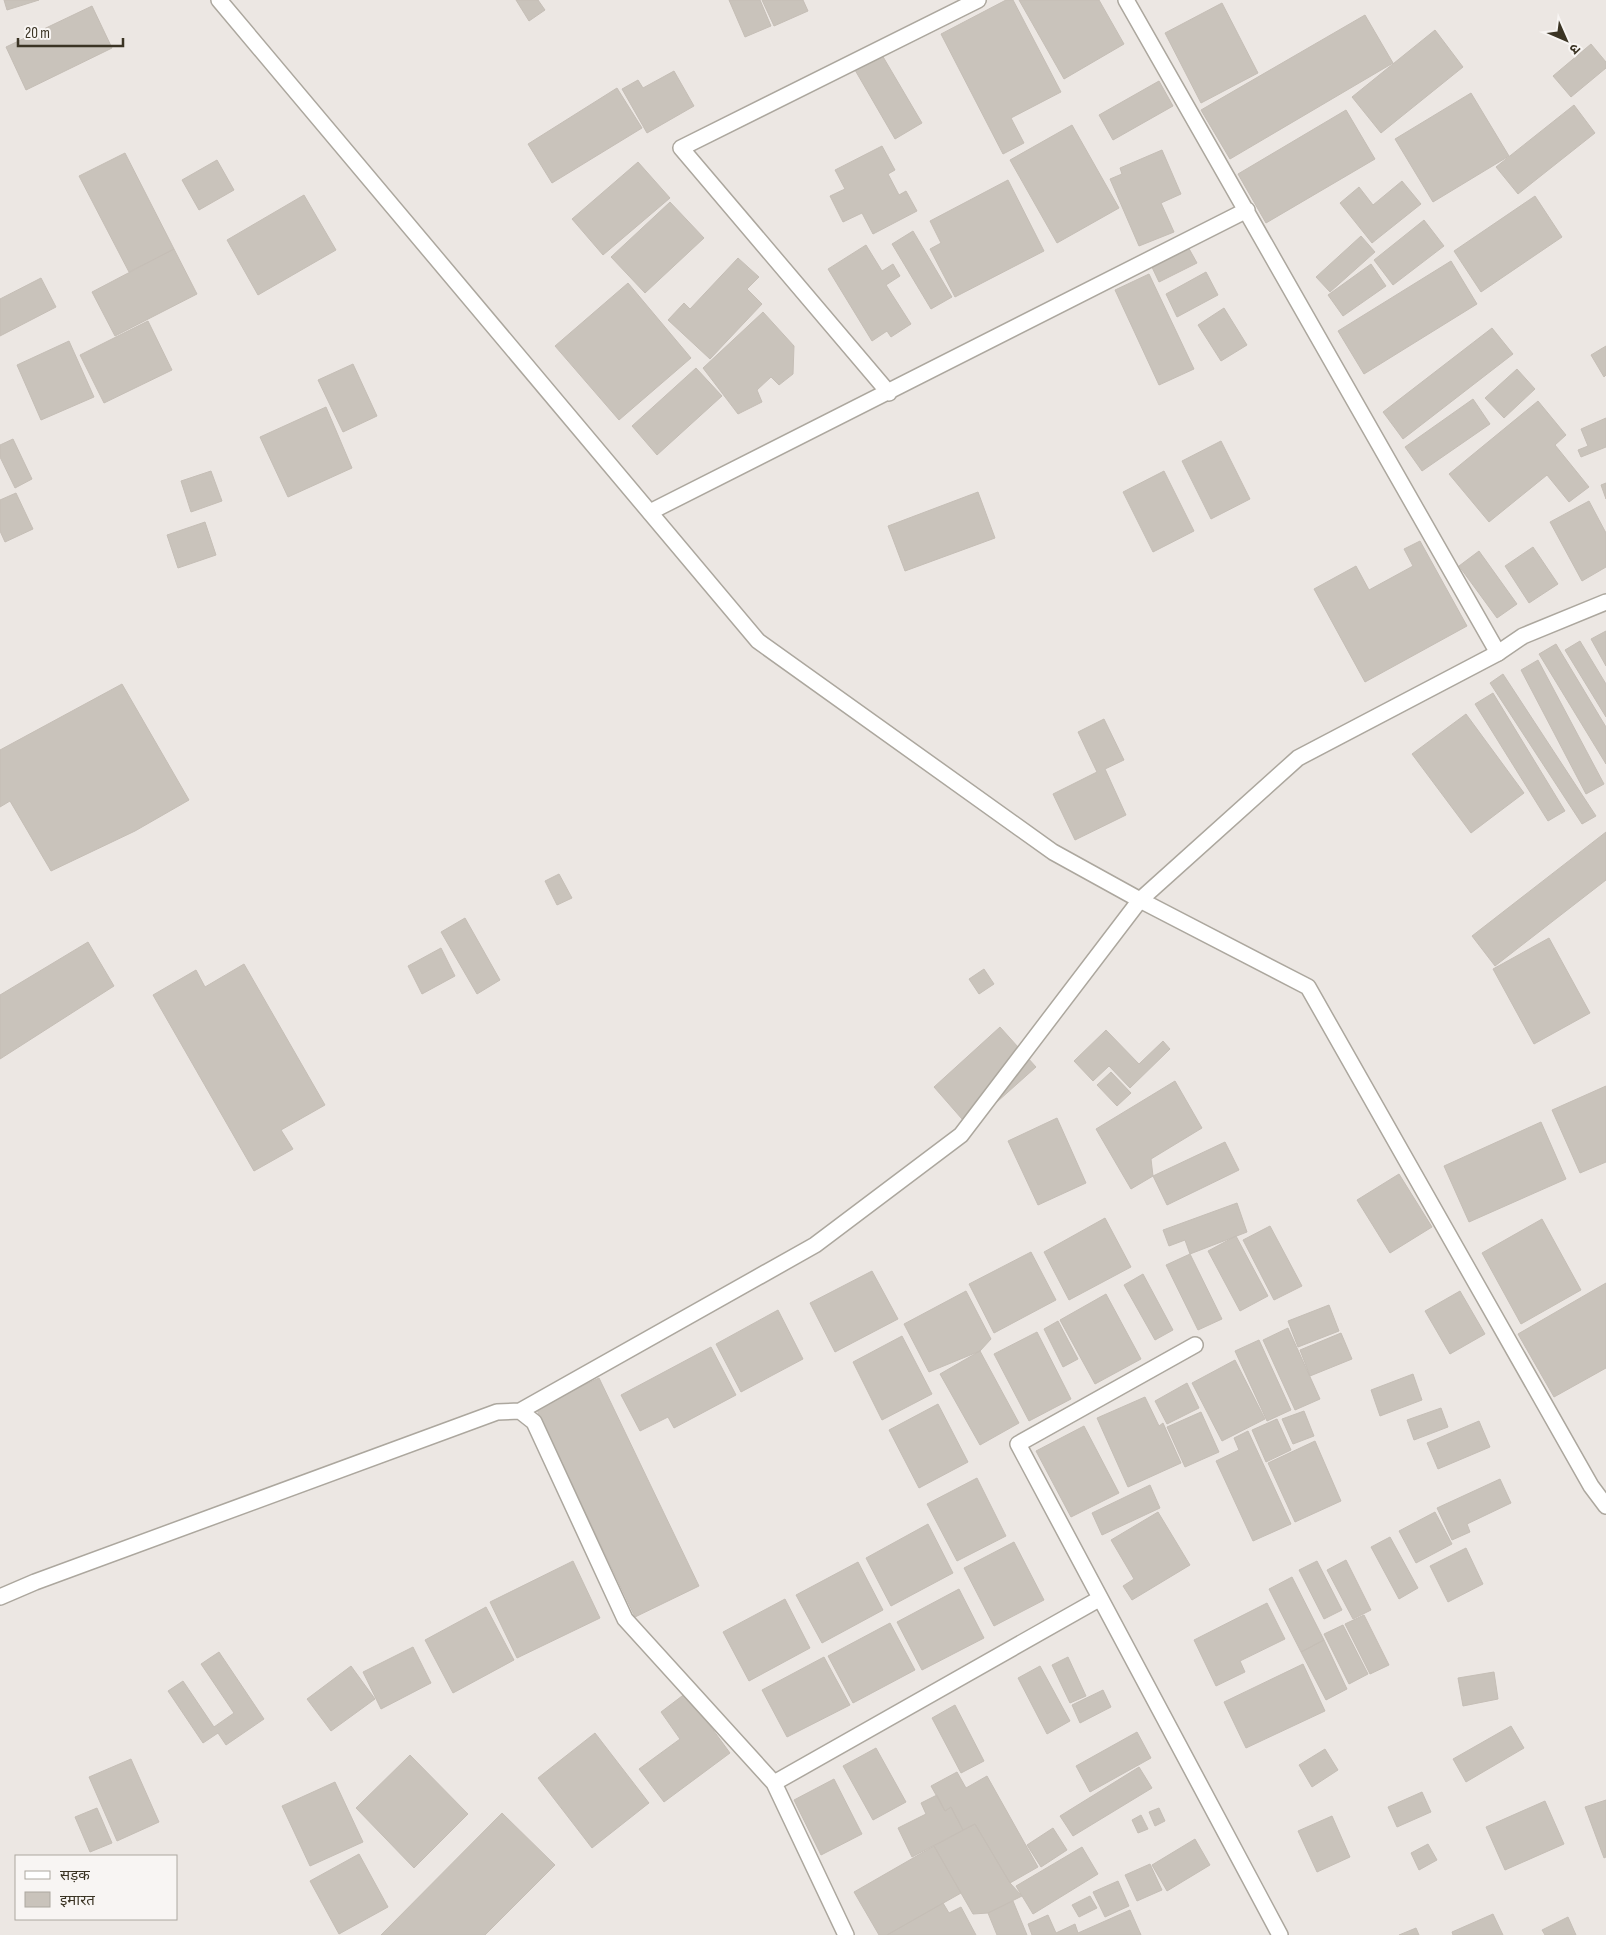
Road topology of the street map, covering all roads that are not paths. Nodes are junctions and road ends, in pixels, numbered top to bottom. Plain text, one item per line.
1 (219, 0) edge
2 (978, 0) edge
3 (1126, 0) edge
4 (1247, 210) junction
5 (889, 393) junction
6 (650, 512) junction
7 (1606, 602) edge
8 (1498, 653) junction
9 (1140, 900) junction
10 (1195, 1345) dead end
11 (520, 1412) junction
12 (1606, 1506) edge
13 (0, 1597) edge
14 (1099, 1599) junction
15 (774, 1783) junction
16 (846, 1935) edge
17 (1280, 1935) edge

1 - 6 street
2 - 5 street
3 - 4 street
4 - 5 street
4 - 8 street
5 - 6 street
6 - 9 street
7 - 8 street
8 - 9 street
9 - 11 street
9 - 12 street
10 - 14 street
11 - 13 street
11 - 15 street
14 - 15 street
14 - 17 street
15 - 16 street

